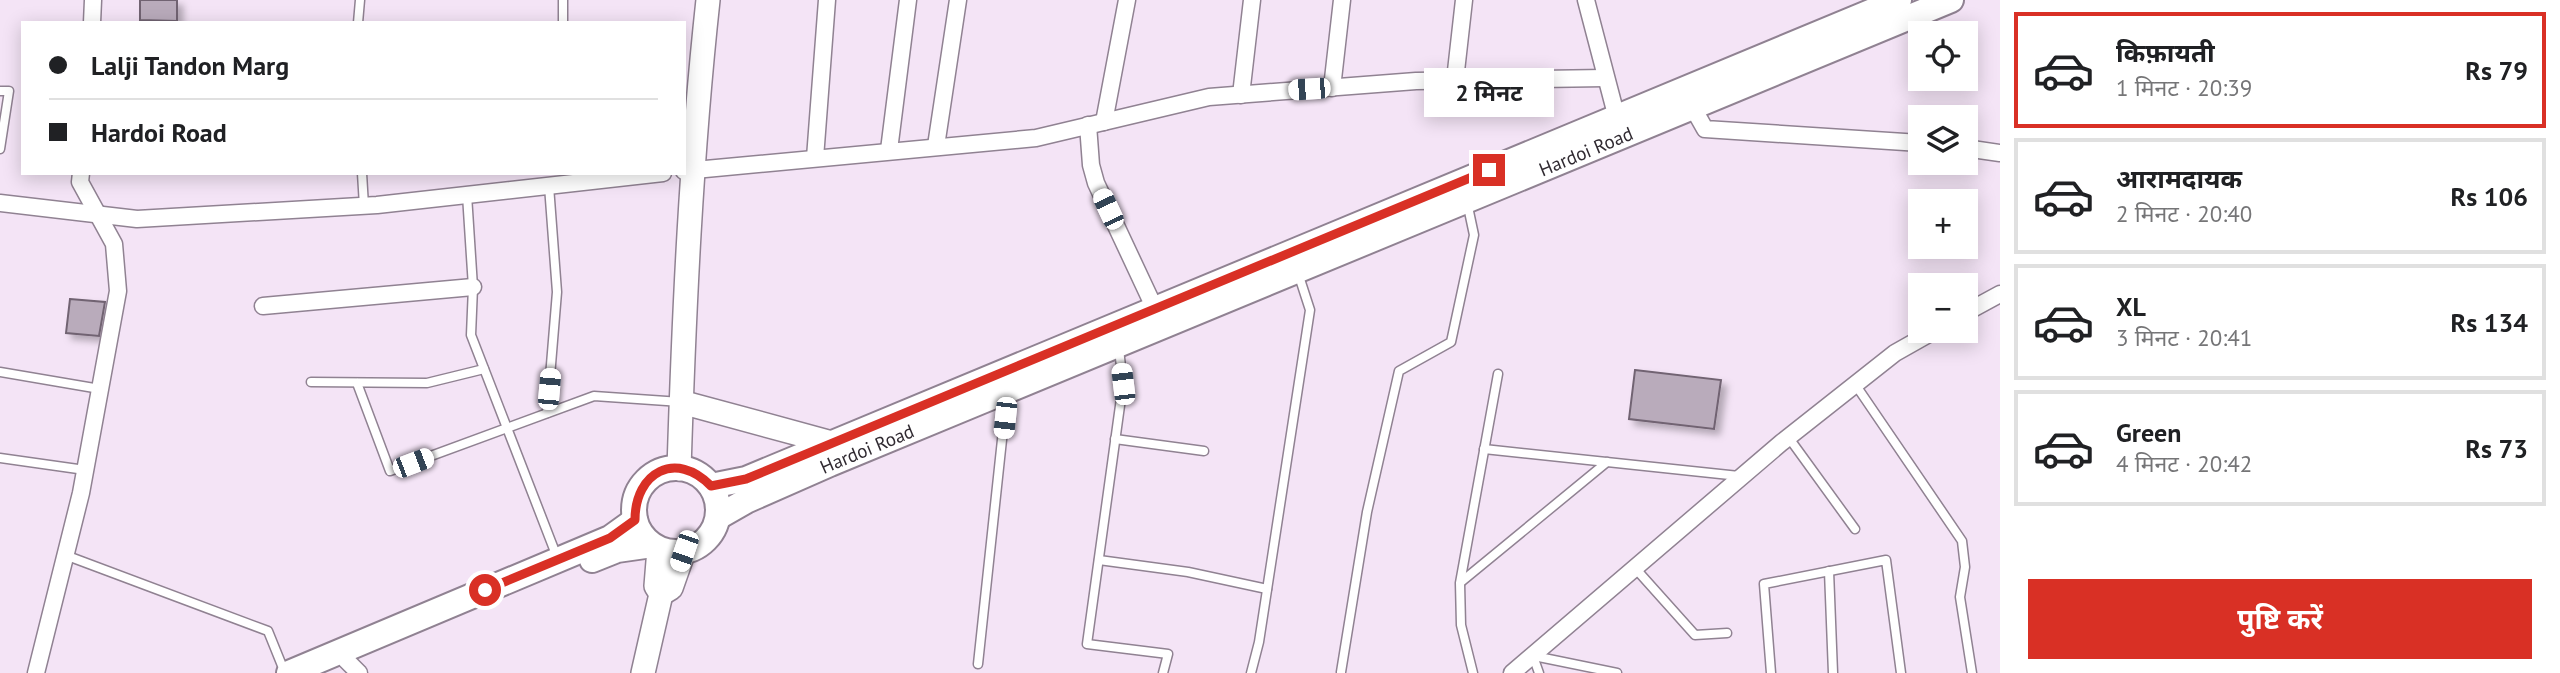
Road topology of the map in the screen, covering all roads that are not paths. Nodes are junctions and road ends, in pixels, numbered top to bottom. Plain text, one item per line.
1 (93, 0) edge
2 (360, 0) edge
3 (563, 0) edge
4 (708, 0) edge
5 (827, 0) edge
6 (908, 0) edge
7 (958, 0) edge
8 (1127, 0) edge
9 (1252, 0) edge
10 (1342, 0) edge
11 (1464, 0) edge
12 (1586, 0) edge
13 (1899, 0) edge
14 (1951, 0) edge
15 (92, 21) edge
16 (358, 21) edge
17 (563, 21) edge
18 (1605, 78) junction
19 (1455, 80) junction
20 (1332, 88) junction
21 (0, 90) edge
22 (1241, 95) junction
23 (1692, 106) junction
24 (1096, 123) junction
25 (1619, 126) junction
26 (1908, 142) edge
27 (936, 146) junction
28 (0, 149) edge
29 (889, 150) junction
30 (1978, 150) edge
31 (2000, 153) edge
32 (815, 158) junction
33 (688, 170) edge
34 (81, 175) edge
35 (362, 175) edge
36 (646, 175) edge
37 (550, 186) junction
38 (467, 195) junction
39 (1467, 199) junction
40 (0, 203) edge
41 (364, 206) junction
42 (94, 213) junction
43 (1297, 270) junction
44 (472, 287) junction
45 (2000, 294) edge
46 (263, 306) dead end
47 (1978, 306) edge
48 (1155, 309) junction
49 (1115, 336) junction
50 (1913, 343) edge
51 (484, 369) junction
52 (0, 372) edge
53 (1498, 374) dead end
54 (311, 382) dead end
55 (357, 383) junction
56 (1855, 384) junction
57 (100, 389) junction
58 (1008, 391) junction
59 (681, 402) junction
60 (547, 413) junction
61 (506, 428) junction
62 (1789, 438) junction
63 (1115, 439) junction
64 (1484, 449) junction
65 (1204, 451) dead end
66 (836, 452) junction
67 (0, 458) edge
68 (1607, 462) junction
69 (679, 468) junction
70 (85, 470) junction
71 (1743, 476) junction
72 (711, 486) junction
73 (718, 517) junction
74 (635, 520) junction
75 (1855, 529) dead end
76 (656, 547) junction
77 (684, 551) junction
78 (65, 555) junction
79 (558, 559) junction
80 (1099, 560) junction
81 (1636, 568) junction
82 (1829, 571) junction
83 (1460, 583) junction
84 (1267, 589) junction
85 (661, 594) junction
86 (1727, 633) dead end
87 (1533, 656) junction
88 (978, 664) dead end
89 (352, 667) edge
90 (1341, 672) edge
91 (36, 673) edge
92 (287, 673) edge
93 (317, 673) edge
94 (643, 673) edge
95 (1163, 673) edge
96 (1251, 673) edge
97 (1472, 673) edge
98 (1512, 673) edge
99 (1539, 673) edge
100 (1617, 673) edge
101 (1771, 673) edge
102 (1833, 673) edge
103 (1901, 673) edge
104 (1972, 673) edge

1 - 15 street
2 - 16 lane
3 - 17 lane
4 - 33 street
5 - 32 street
6 - 29 street
7 - 27 street
8 - 24 street
9 - 22 street
10 - 20 street
11 - 19 street
12 - 18 street
13 - 25 main road, Hardoi Road
14 - 23 main road, Hardoi Road
18 - 19 street
18 - 25 street
19 - 20 street
20 - 22 street
21 - 28 lane
22 - 24 street
23 - 25 main road, Hardoi Road
23 - 26 street
24 - 27 street
24 - 48 street
25 - 39 main road, Hardoi Road
25 - 48 main road, Hardoi Road
27 - 29 street
29 - 32 street
30 - 31 street
32 - 33 street
33 - 59 street
34 - 42 street
35 - 41 lane
36 - 37 street
37 - 38 street
37 - 60 lane
38 - 41 street
38 - 44 lane
39 - 43 main road, Hardoi Road
39 - 90 lane
40 - 42 street
41 - 42 street
42 - 57 street
43 - 49 main road, Hardoi Road
43 - 84 lane
44 - 46 street
44 - 51 lane
45 - 47 street
48 - 49 main road, Hardoi Road
49 - 58 main road, Hardoi Road
49 - 63 lane
49 - 66 main road, Hardoi Road
50 - 56 street
51 - 55 lane
51 - 61 lane
52 - 57 lane
53 - 64 lane
54 - 55 lane
55 - 61 lane
56 - 62 street
56 - 104 lane
57 - 70 street
58 - 66 main road, Hardoi Road
58 - 88 lane
59 - 60 lane
59 - 66 street
59 - 69 street
60 - 61 lane
61 - 79 lane
62 - 71 street
62 - 75 lane
63 - 65 lane
63 - 80 lane
64 - 68 lane
64 - 83 lane
66 - 72 main road, Hardoi Road
66 - 73 main road, Hardoi Road
67 - 70 lane
68 - 71 lane
68 - 83 lane
69 - 72 main road
69 - 74 main road
70 - 78 street
71 - 81 street
72 - 73 main road
73 - 77 main road
74 - 76 main road
74 - 79 main road
76 - 77 main road
76 - 85 street
76 - 89 main road
77 - 85 street
78 - 91 street
78 - 92 lane
79 - 92 main road
80 - 84 lane
80 - 95 lane
81 - 86 lane
81 - 87 street
82 - 101 lane
82 - 102 lane
82 - 103 lane
83 - 97 lane
84 - 96 lane
85 - 94 street
87 - 98 street
87 - 99 lane
87 - 100 lane
89 - 93 main road

